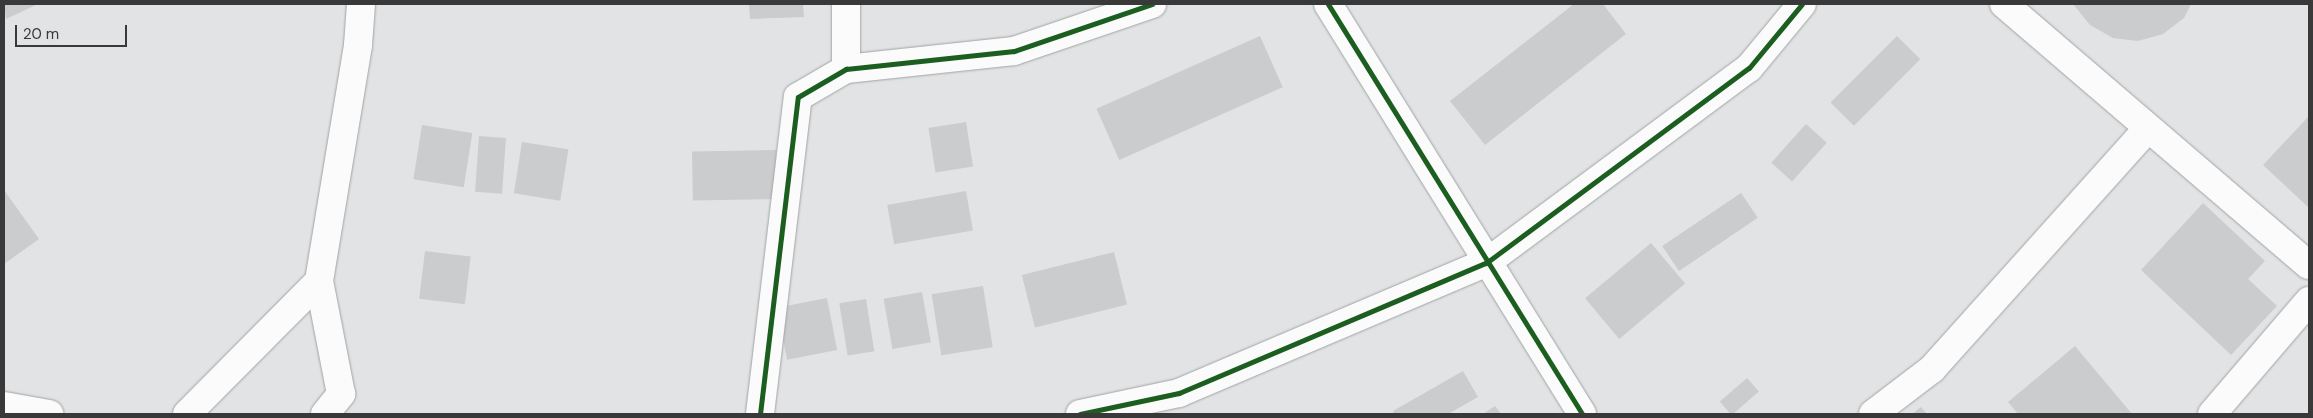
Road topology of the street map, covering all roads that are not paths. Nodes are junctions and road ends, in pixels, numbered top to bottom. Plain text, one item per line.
1 (361, 4) edge
2 (846, 4) edge
3 (1152, 4) edge
4 (1328, 4) edge
5 (1802, 4) edge
6 (2004, 4) edge
7 (846, 68) junction
8 (2147, 129) junction
9 (1486, 263) junction
10 (2309, 265) edge
11 (319, 281) junction
12 (2309, 301) edge
13 (4, 406) edge
14 (48, 414) edge
15 (187, 414) edge
16 (325, 414) edge
17 (760, 414) edge
18 (1080, 414) edge
19 (1582, 414) edge
20 (1873, 414) edge
21 (2212, 414) edge

1 - 11 street
2 - 7 street
3 - 7 street
4 - 9 street
5 - 9 street
6 - 8 street
7 - 17 street
8 - 10 street
8 - 20 street
9 - 18 street
9 - 19 street
11 - 15 street
11 - 16 street
12 - 21 street
13 - 14 street

